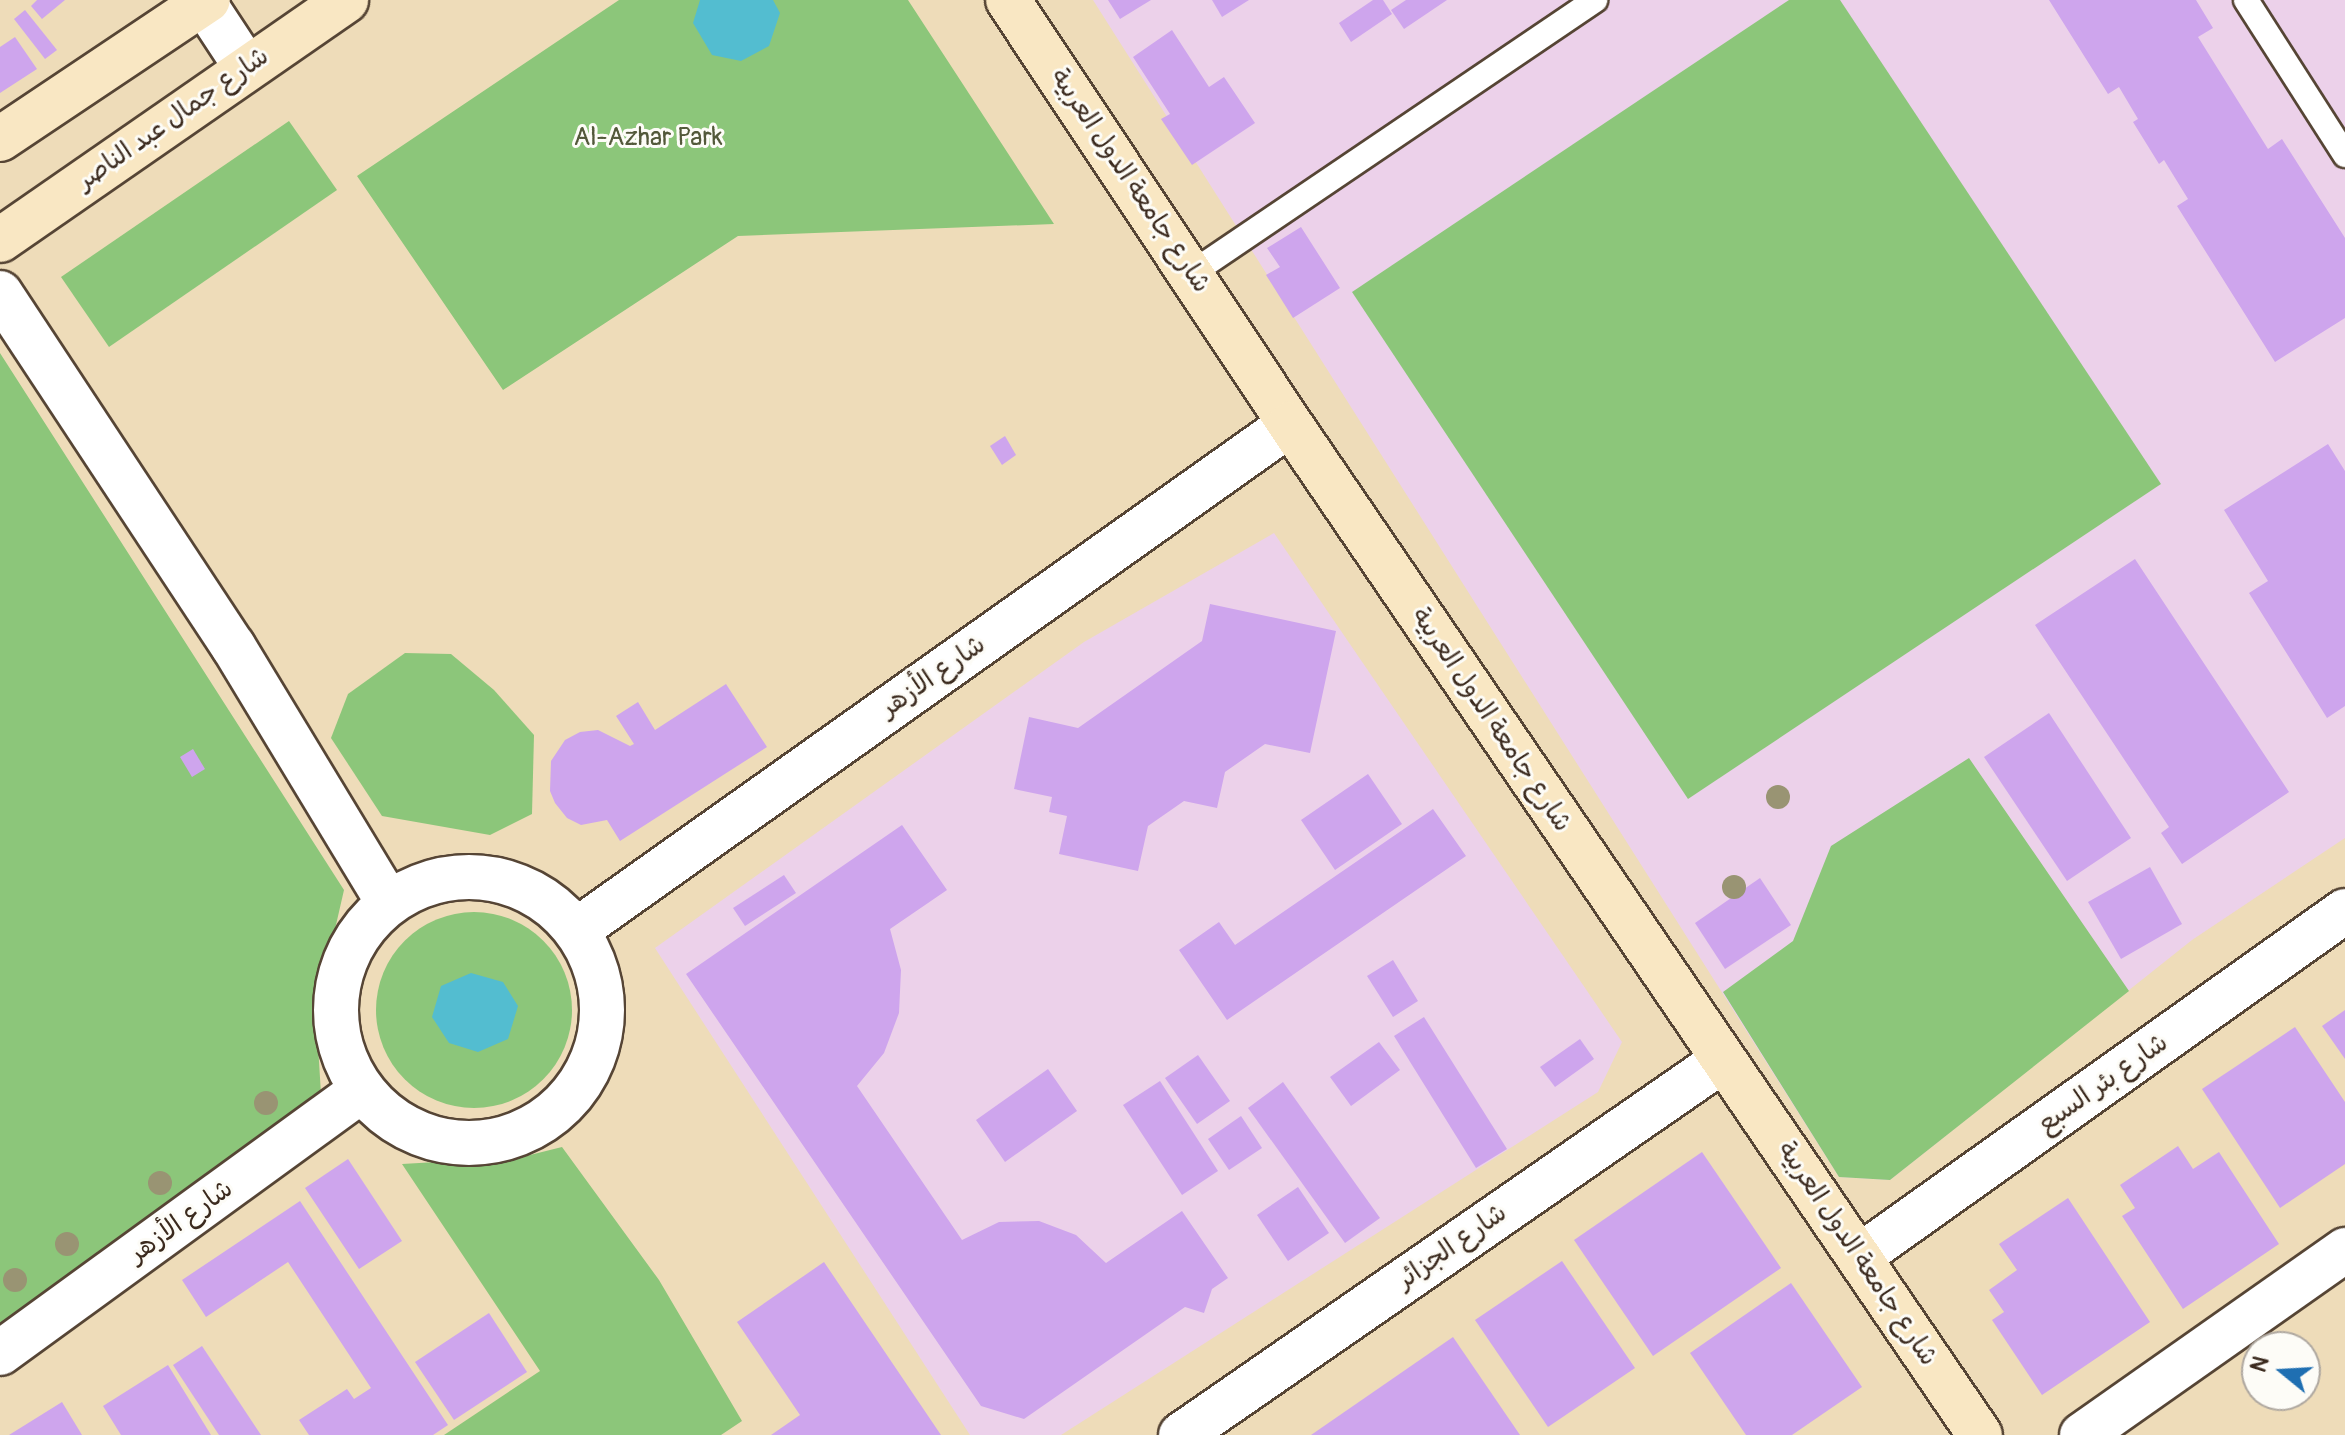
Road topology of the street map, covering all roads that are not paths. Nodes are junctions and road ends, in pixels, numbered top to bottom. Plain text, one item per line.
1 (346, 0) edge
2 (1008, 0) edge
3 (1595, 0) edge
4 (2246, 0) edge
5 (205, 1) edge
6 (246, 67) junction
7 (0, 139) edge
8 (2345, 155) edge
9 (0, 240) edge
10 (1192, 273) junction
11 (0, 293) edge
12 (1290, 424) junction
13 (388, 902) junction
14 (2345, 911) edge
15 (577, 930) junction
16 (1723, 1060) junction
17 (361, 1091) junction
18 (2345, 1250) edge
19 (1860, 1256) junction
20 (0, 1353) edge
21 (1181, 1435) edge
22 (1980, 1435) edge
23 (2082, 1435) edge

1 - 6 main road, شارع جمال عبد الناصر
2 - 10 main road, شارع جامعة الدول العربية
3 - 10 lane
4 - 8 lane
5 - 6 street
5 - 7 main road
6 - 9 main road, شارع جمال عبد الناصر
10 - 12 main road, شارع جامعة الدول العربية
11 - 13 street
12 - 15 street, شارع الأزهر
12 - 16 main road, شارع جامعة الدول العربية
13 - 15 street
13 - 17 street
14 - 19 street, شارع بئر السبع
15 - 17 street
16 - 19 main road, شارع جامعة الدول العربية
16 - 21 street, شارع الجزائر
17 - 20 street, شارع الأزهر
18 - 23 street
19 - 22 main road, شارع جامعة الدول العربية

